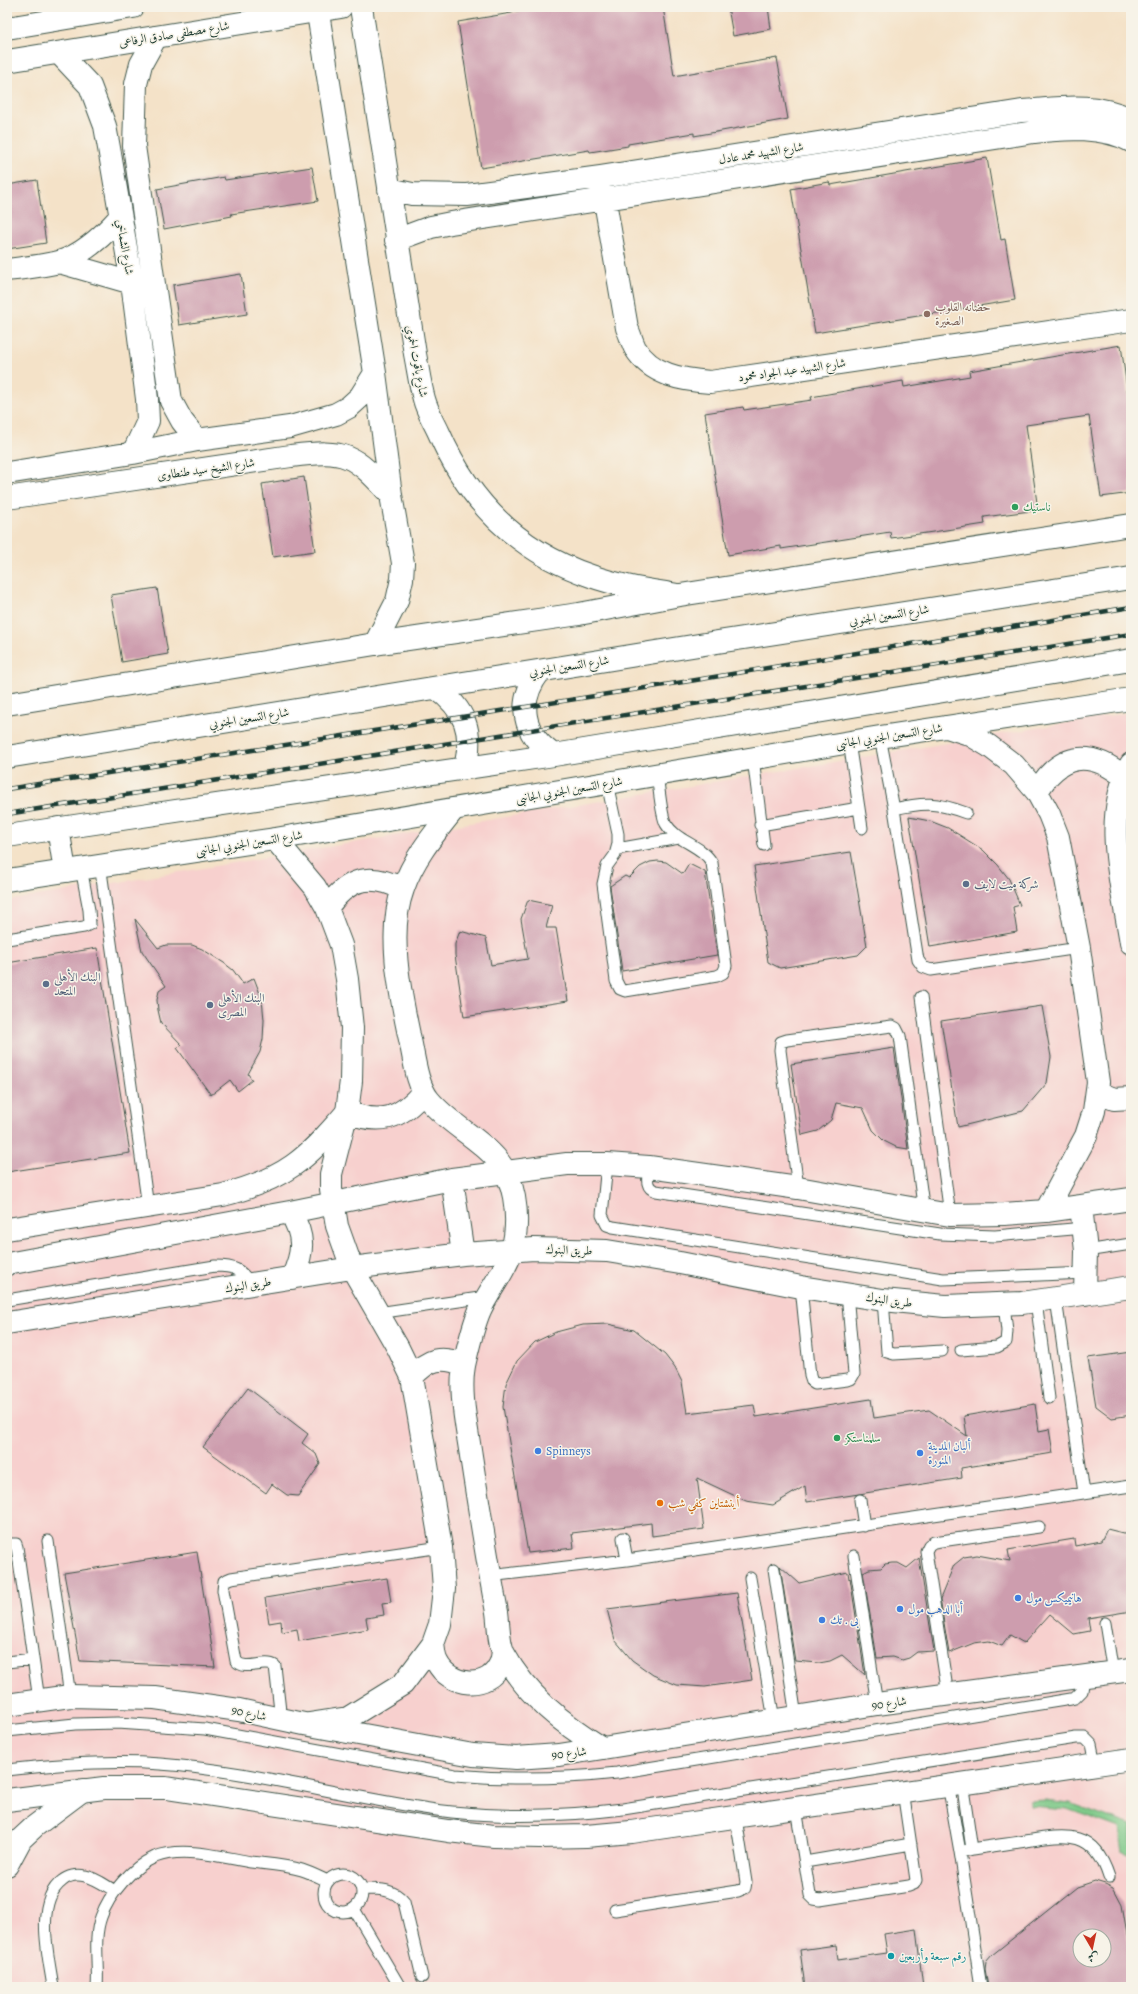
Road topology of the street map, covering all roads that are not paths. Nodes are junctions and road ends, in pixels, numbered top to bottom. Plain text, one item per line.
1 (133, 7) edge
2 (342, 7) edge
3 (360, 7) edge
4 (317, 9) edge
5 (7, 28) edge
6 (156, 37) junction
7 (59, 53) junction
8 (7, 61) edge
9 (1131, 119) edge
10 (873, 134) junction
11 (1131, 141) edge
12 (878, 156) junction
13 (601, 177) junction
14 (389, 189) junction
15 (605, 198) junction
16 (120, 217) junction
17 (396, 240) junction
18 (59, 262) junction
19 (7, 270) edge
20 (132, 283) junction
21 (1131, 320) edge
22 (375, 372) junction
23 (156, 383) junction
24 (197, 440) junction
25 (133, 453) junction
26 (7, 473) edge
27 (391, 495) junction
28 (7, 498) edge
29 (1131, 525) edge
30 (1131, 578) edge
31 (680, 595) junction
32 (375, 644) junction
33 (1131, 660) edge
34 (540, 671) junction
35 (436, 688) junction
36 (1131, 699) edge
37 (7, 704) edge
38 (947, 727) junction
39 (880, 737) junction
40 (849, 742) junction
41 (554, 755) junction
42 (7, 757) edge
43 (753, 758) junction
44 (465, 767) junction
45 (1127, 770) edge
46 (657, 775) junction
47 (607, 783) junction
48 (1037, 792) junction
49 (859, 808) junction
50 (454, 809) junction
51 (894, 809) junction
52 (966, 813) dead end
53 (760, 825) junction
54 (58, 828) junction
55 (862, 828) dead end
56 (7, 836) edge
57 (679, 838) junction
58 (276, 839) junction
59 (764, 845) dead end
60 (616, 848) junction
61 (82, 868) junction
62 (7, 880) edge
63 (403, 889) junction
64 (327, 908) junction
65 (7, 939) edge
66 (1131, 943) edge
67 (1079, 948) junction
68 (921, 997) dead end
69 (423, 1092) junction
70 (1097, 1092) junction
71 (1131, 1098) edge
72 (347, 1112) junction
73 (607, 1164) junction
74 (649, 1167) junction
75 (506, 1171) junction
76 (452, 1179) junction
77 (798, 1188) junction
78 (216, 1196) junction
79 (1131, 1198) edge
80 (333, 1204) junction
81 (1081, 1206) junction
82 (148, 1207) junction
83 (1046, 1211) junction
84 (290, 1212) junction
85 (924, 1212) junction
86 (950, 1215) junction
87 (222, 1225) junction
88 (1084, 1228) junction
89 (7, 1229) edge
90 (1131, 1244) edge
91 (512, 1250) junction
92 (1086, 1251) junction
93 (462, 1254) junction
94 (7, 1264) edge
95 (352, 1268) junction
96 (292, 1278) junction
97 (252, 1284) junction
98 (1086, 1284) junction
99 (801, 1287) junction
100 (1131, 1287) edge
101 (847, 1293) junction
102 (486, 1297) junction
103 (7, 1300) edge
104 (883, 1300) junction
105 (1046, 1300) junction
106 (1004, 1304) junction
107 (378, 1313) junction
108 (7, 1323) edge
109 (961, 1350) dead end
110 (942, 1351) dead end
111 (464, 1365) junction
112 (412, 1377) junction
113 (1049, 1398) dead end
114 (1131, 1486) edge
115 (1084, 1493) junction
116 (860, 1500) dead end
117 (864, 1526) junction
118 (1039, 1527) dead end
119 (623, 1538) dead end
120 (48, 1541) dead end
121 (7, 1544) edge
122 (441, 1547) junction
123 (854, 1556) dead end
124 (627, 1560) junction
125 (774, 1569) dead end
126 (489, 1576) junction
127 (750, 1578) dead end
128 (1105, 1623) dead end
129 (433, 1644) junction
130 (503, 1652) junction
131 (32, 1659) junction
132 (7, 1662) edge
133 (1122, 1672) edge
134 (1084, 1677) junction
135 (948, 1695) junction
136 (70, 1696) junction
137 (39, 1700) junction
138 (878, 1704) junction
139 (7, 1705) edge
140 (796, 1717) junction
141 (281, 1720) junction
142 (774, 1720) junction
143 (304, 1724) junction
144 (7, 1731) edge
145 (602, 1748) junction
146 (1131, 1759) edge
147 (1095, 1764) junction
148 (7, 1770) edge
149 (955, 1783) junction
150 (83, 1790) junction
151 (903, 1791) junction
152 (7, 1800) edge
153 (796, 1808) junction
154 (736, 1818) junction
155 (911, 1844) junction
156 (972, 1849) junction
157 (960, 1852) junction
158 (805, 1862) junction
159 (7, 1865) edge
160 (1110, 1877) dead end
161 (328, 1881) junction
162 (362, 1889) junction
163 (116, 1891) junction
164 (354, 1909) junction
165 (615, 1910) dead end
166 (422, 1977) dead end
167 (53, 1987) edge
168 (96, 1987) edge
169 (400, 1987) edge
170 (981, 1987) edge

1 - 5 main road
2 - 4 main road, شارع مصطفى صادق الرفاعى
3 - 14 main road, شارع ياقوت الحموي
4 - 6 main road, شارع مصطفى صادق الرفاعى
4 - 22 main road
6 - 7 main road, شارع مصطفى صادق الرفاعى
6 - 23 main road, شارع الشماخي
7 - 8 main road, شارع مصطفى صادق الرفاعى
7 - 16 main road, شارع الشماخي
9 - 10 main road, شارع الشهيد محمد عادل
10 - 12 main road
10 - 13 main road, شارع الشهيد محمد عادل
11 - 12 main road, شارع الشهيد محمد عادل
12 - 15 main road, شارع الشهيد محمد عادل
13 - 14 main road, شارع الشهيد محمد عادل
13 - 15 main road, شارع الشهيد عبد الجواد محمود
14 - 17 main road, شارع ياقوت الحموي
15 - 17 main road, شارع الشهيد محمد عادل
15 - 21 main road, شارع الشهيد عبد الجواد محمود
16 - 18 main road
16 - 20 main road, شارع الشماخي
17 - 31 main road, شارع ياقوت الحموي
18 - 19 main road
18 - 20 main road
20 - 23 main road, شارع الشماخي
22 - 24 main road
22 - 27 main road
23 - 24 main road, شارع الشماخي
23 - 25 main road, شارع الشماخي
24 - 25 main road
25 - 26 main road
27 - 28 main road, شارع الشيخ سيد طنطاوى
27 - 32 main road
29 - 31 main road
30 - 34 main road, شارع التسعين الجنوبي
31 - 32 main road
32 - 37 main road
33 - 41 main road
34 - 35 main road, شارع التسعين الجنوبي
34 - 41 main road
35 - 42 main road, شارع التسعين الجنوبي
35 - 44 main road
36 - 38 main road, شارع التسعين الجنوبي الجانبى
38 - 39 main road, شارع التسعين الجنوبي الجانبى
38 - 48 main road
39 - 40 main road, شارع التسعين الجنوبي الجانبى
39 - 51 lane
40 - 43 main road, شارع التسعين الجنوبي الجانبى
40 - 49 lane
41 - 44 main road
43 - 46 main road, شارع التسعين الجنوبي الجانبى
43 - 53 lane
44 - 54 main road
45 - 48 main road
45 - 66 main road
46 - 47 main road, شارع التسعين الجنوبي الجانبى
46 - 57 lane
47 - 50 main road, شارع التسعين الجنوبي الجانبى
47 - 60 lane
48 - 67 main road
49 - 53 lane
49 - 55 lane
50 - 58 main road, شارع التسعين الجنوبي الجانبى
50 - 63 main road
51 - 52 lane
51 - 67 lane
53 - 59 lane
54 - 56 main road
54 - 61 main road
57 - 60 lane
57 - 60 lane
58 - 61 main road, شارع التسعين الجنوبي الجانبى
58 - 64 main road
61 - 62 main road, شارع التسعين الجنوبي الجانبى
61 - 65 lane
61 - 82 lane
63 - 64 main road
63 - 69 main road
64 - 72 main road
67 - 70 main road
68 - 86 lane
69 - 72 main road
69 - 75 main road
70 - 71 main road
70 - 83 main road
72 - 78 main road
72 - 80 main road
73 - 74 main road
73 - 75 main road
73 - 98 lane
74 - 77 main road
74 - 88 lane
75 - 76 main road
75 - 91 main road
76 - 80 main road
76 - 93 main road
77 - 85 main road
77 - 85 lane
78 - 82 main road
78 - 87 main road
79 - 81 main road
80 - 84 main road
80 - 95 main road
81 - 83 main road
81 - 88 main road
82 - 89 main road
83 - 86 main road
84 - 87 main road
84 - 96 main road
85 - 86 main road
87 - 94 main road
88 - 92 main road
90 - 92 lane
91 - 93 main road, طريق البنوك
91 - 99 main road, طريق البنوك
91 - 102 main road
92 - 98 main road
93 - 95 main road, طريق البنوك
95 - 96 main road, طريق البنوك
95 - 107 main road
96 - 97 main road, طريق البنوك
97 - 103 lane
97 - 108 main road, طريق البنوك
98 - 100 main road, طريق البنوك
98 - 105 main road, طريق البنوك
99 - 101 main road, طريق البنوك
99 - 101 lane
101 - 104 main road, طريق البنوك
102 - 107 lane
102 - 111 main road
104 - 106 main road, طريق البنوك
104 - 110 lane
105 - 106 main road, طريق البنوك
105 - 113 lane
105 - 115 lane
106 - 109 lane
107 - 112 main road
111 - 112 main road
111 - 126 main road
112 - 122 main road
114 - 115 lane
115 - 117 lane
116 - 117 lane
117 - 124 lane
118 - 135 lane
119 - 124 lane
120 - 136 lane
121 - 131 lane
122 - 129 main road
122 - 141 lane
123 - 138 lane
124 - 126 lane
125 - 140 lane
126 - 130 main road
127 - 142 lane
128 - 133 lane
129 - 130 main road
129 - 143 main road
130 - 145 main road
131 - 132 lane
131 - 137 lane
133 - 134 main road, شارع 90
134 - 135 main road, شارع 90
134 - 144 lane
135 - 138 main road, شارع 90
136 - 137 main road, شارع 90
136 - 141 main road, شارع 90
137 - 139 main road, شارع 90
138 - 140 main road, شارع 90
140 - 142 main road, شارع 90
141 - 143 main road, شارع 90
142 - 145 main road, شارع 90
143 - 145 main road, شارع 90
146 - 147 main road
147 - 148 lane
147 - 149 main road
149 - 151 main road
149 - 156 lane
149 - 157 lane
150 - 152 main road
150 - 154 main road
150 - 159 main road
151 - 153 main road
151 - 155 lane
153 - 154 main road
153 - 158 lane
154 - 165 lane
155 - 158 lane
155 - 158 lane
156 - 157 lane
156 - 160 lane
157 - 170 lane
161 - 162 lane
161 - 163 lane
161 - 164 lane
162 - 164 lane
162 - 166 lane
163 - 167 lane
163 - 168 lane
164 - 169 lane

